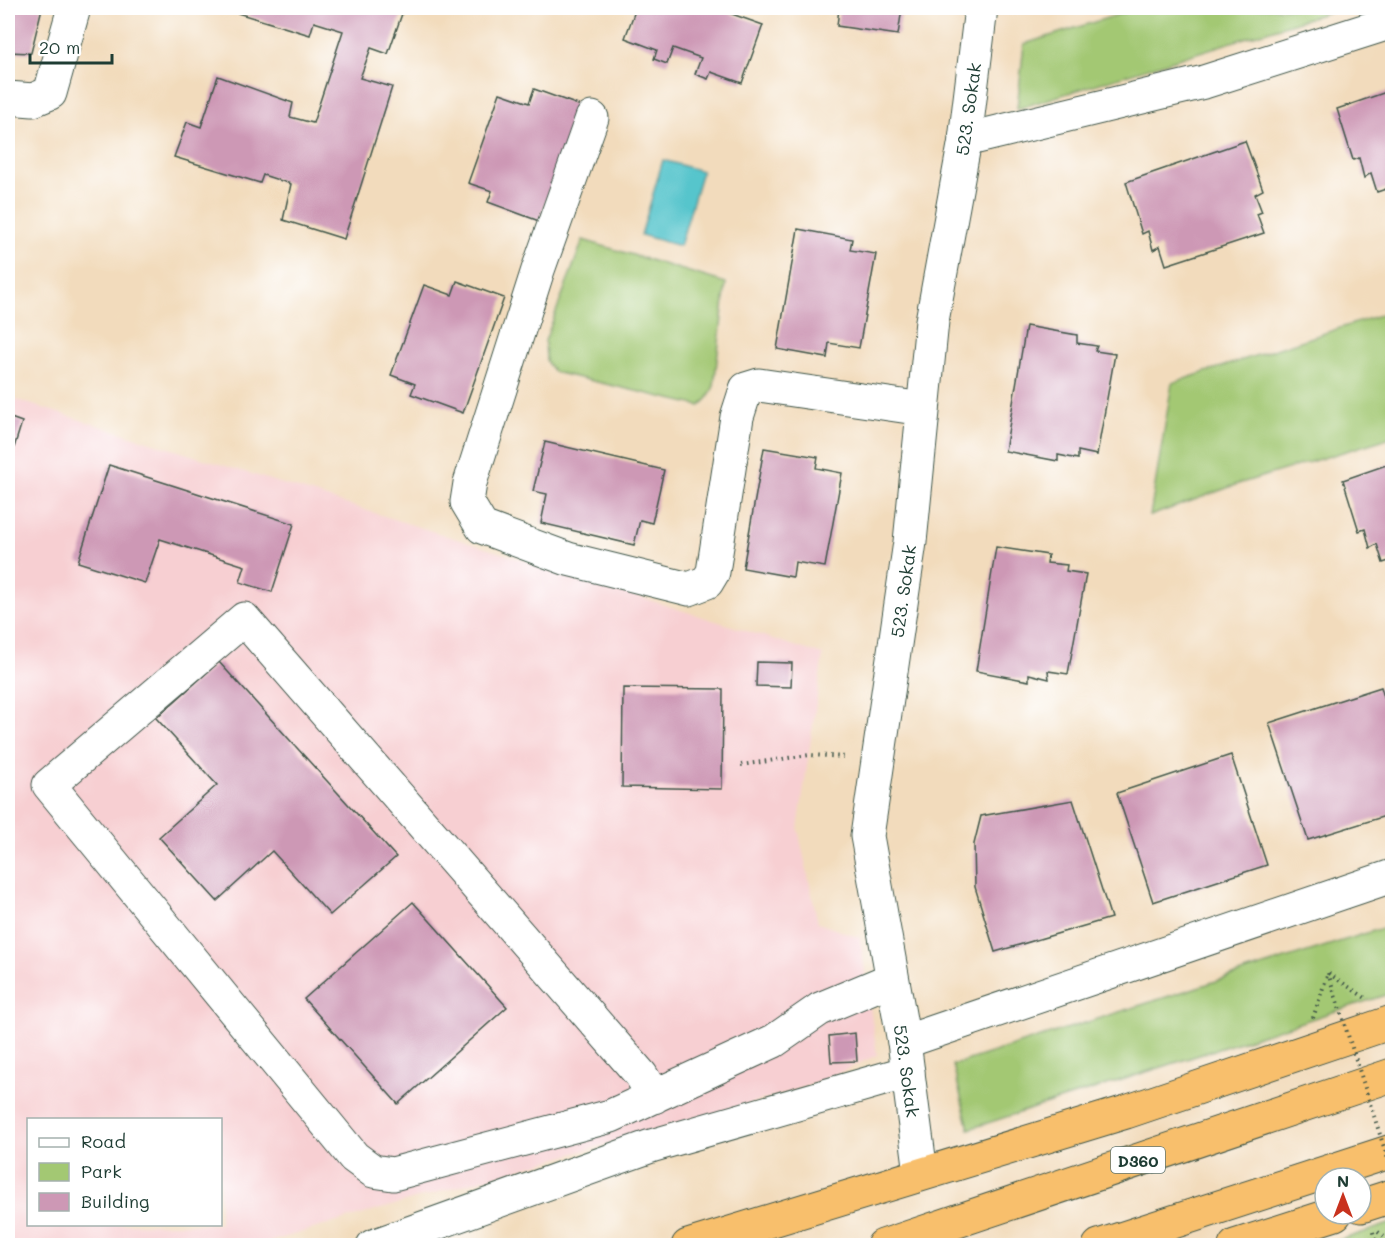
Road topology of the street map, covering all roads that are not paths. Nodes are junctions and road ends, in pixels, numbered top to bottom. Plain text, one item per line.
1 (74, 8) edge
2 (981, 8) edge
3 (1392, 22) edge
4 (8, 98) edge
5 (592, 118) dead end
6 (965, 140) junction
7 (923, 409) junction
8 (1392, 876) edge
9 (892, 979) junction
10 (1384, 1013) edge
11 (906, 1057) junction
12 (1392, 1075) edge
13 (654, 1097) junction
14 (1392, 1151) edge
15 (921, 1173) junction
16 (1392, 1196) edge
17 (1373, 1202) edge
18 (1313, 1221) edge
19 (924, 1232) junction
20 (373, 1245) edge
21 (688, 1245) edge
22 (860, 1245) edge
23 (883, 1245) edge
24 (1099, 1245) edge
25 (1235, 1245) edge

1 - 4 street
2 - 6 street, 523. Sokak
3 - 6 street
5 - 7 street
6 - 7 street, 523. Sokak
7 - 9 street, 523. Sokak
8 - 11 street
9 - 11 street, 523. Sokak
9 - 13 street
10 - 15 highway
11 - 15 street, 523. Sokak
11 - 20 street
12 - 19 highway, D360
13 - 13 street
14 - 24 highway
15 - 21 highway
16 - 17 highway
18 - 25 highway
19 - 22 highway
19 - 23 highway, D360

